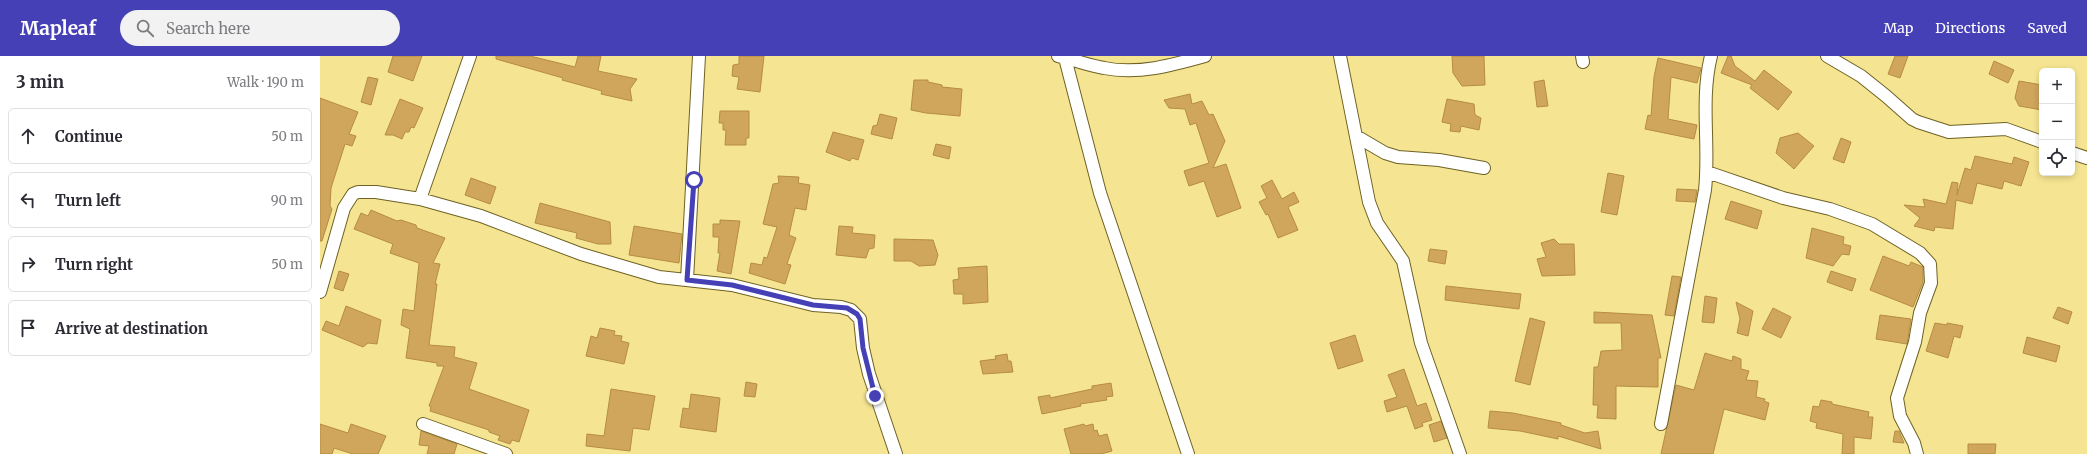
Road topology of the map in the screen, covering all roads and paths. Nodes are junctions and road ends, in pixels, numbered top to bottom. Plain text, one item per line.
1 (470, 56) edge
2 (699, 56) edge
3 (1205, 56) edge
4 (1340, 56) edge
5 (1711, 56) edge
6 (1062, 57) edge
7 (1834, 58) edge
8 (1356, 136) junction
9 (2039, 141) edge
10 (2075, 154) edge
11 (2087, 158) edge
12 (1484, 168) dead end
13 (1707, 172) junction
14 (420, 199) junction
15 (687, 280) junction
16 (320, 292) edge
17 (424, 424) dead end
18 (1661, 424) dead end
19 (506, 454) edge
20 (896, 454) edge
21 (1188, 454) edge
22 (1460, 454) edge
23 (1917, 454) edge

1 - 14 street
2 - 15 street
3 - 6 street
4 - 8 street
5 - 13 street
6 - 21 street
7 - 9 street
8 - 12 street
8 - 22 street
10 - 11 street
13 - 18 street
13 - 23 street
14 - 15 street
14 - 16 street
15 - 20 street
17 - 19 street

